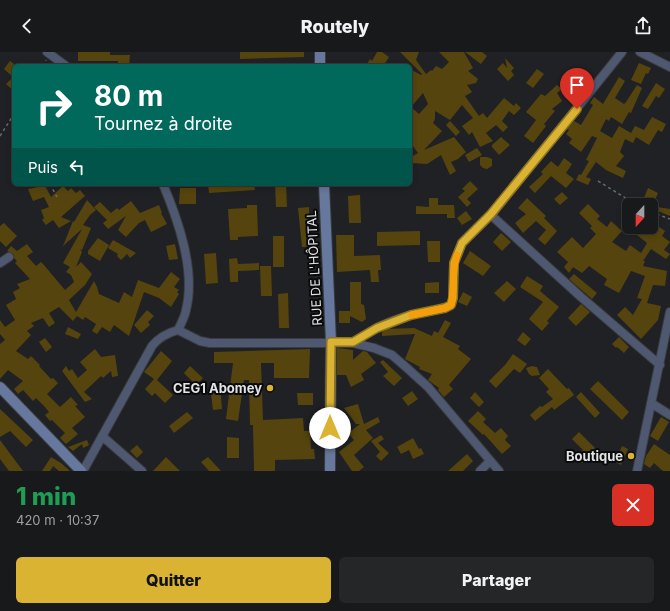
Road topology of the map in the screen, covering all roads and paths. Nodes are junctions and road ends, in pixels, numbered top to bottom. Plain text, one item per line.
1 (47, 52) edge
2 (320, 52) edge
3 (622, 52) edge
4 (640, 52) edge
5 (63, 64) edge
6 (320, 64) edge
7 (670, 67) edge
8 (12, 117) edge
9 (0, 136) edge
10 (598, 181) dead end
11 (51, 186) edge
12 (164, 186) edge
13 (324, 186) edge
14 (56, 197) dead end
15 (625, 198) edge
16 (491, 214) junction
17 (658, 215) edge
18 (670, 219) edge
19 (9, 257) dead end
20 (0, 263) edge
21 (670, 312) edge
22 (178, 330) junction
23 (331, 342) junction
24 (353, 342) junction
25 (660, 365) junction
26 (0, 388) edge
27 (651, 403) junction
28 (670, 415) edge
29 (102, 436) junction
30 (490, 461) junction
31 (82, 471) edge
32 (142, 471) edge
33 (330, 471) edge
34 (480, 471) edge
35 (499, 471) edge
36 (637, 471) edge

1 - 5 street
2 - 6 street
3 - 16 street
4 - 7 street
8 - 9 path
10 - 15 path
11 - 14 path
12 - 22 street
13 - 23 street, RUE DE L'HÔPITAL
16 - 24 street
16 - 25 street
17 - 18 path
19 - 20 street
21 - 25 street
22 - 23 street
22 - 29 street
23 - 24 street
23 - 33 street, RUE DE L'HÔPITAL
24 - 30 street
25 - 27 street
26 - 31 street
27 - 28 street
27 - 36 street
29 - 31 street
29 - 32 street
30 - 34 street
30 - 35 street

